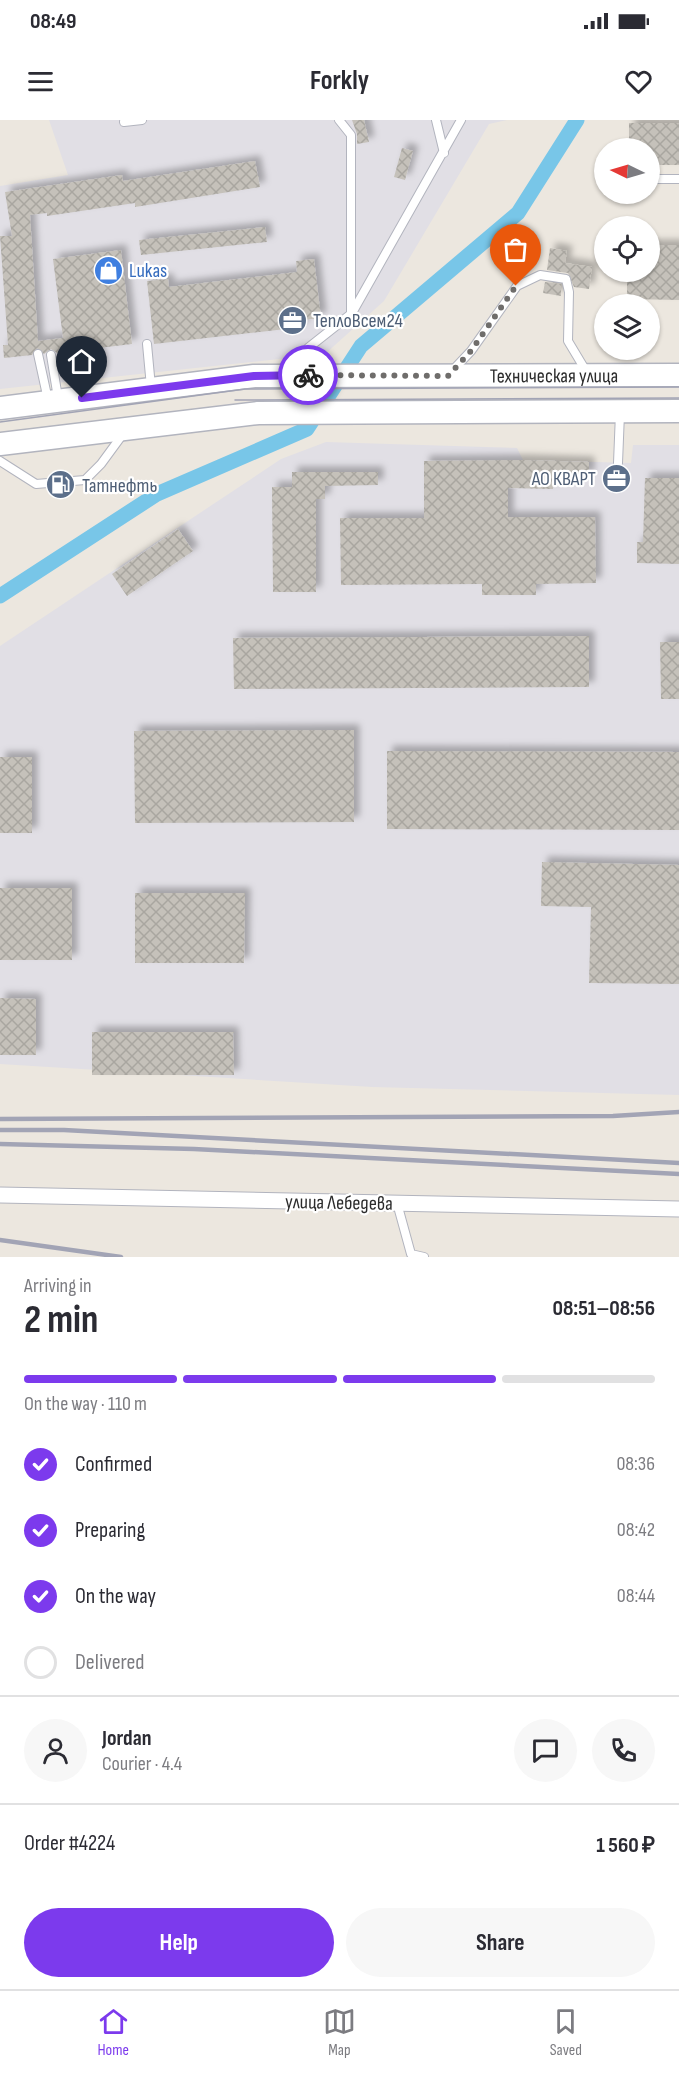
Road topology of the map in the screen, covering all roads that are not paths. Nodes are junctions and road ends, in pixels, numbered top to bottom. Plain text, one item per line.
1 (142, 120) edge
2 (339, 120) edge
3 (436, 120) edge
4 (461, 120) edge
5 (124, 122) dead end
6 (444, 153) junction
7 (660, 179) edge
8 (679, 179) edge
9 (351, 314) junction
10 (329, 321) dead end
11 (329, 332) junction
12 (147, 344) dead end
13 (38, 354) dead end
14 (51, 355) dead end
15 (312, 375) junction
16 (588, 375) junction
17 (621, 375) junction
18 (679, 375) edge
19 (448, 376) junction
20 (151, 389) junction
21 (53, 401) junction
22 (0, 408) edge
23 (620, 411) junction
24 (679, 411) edge
25 (126, 429) junction
26 (0, 444) edge
27 (0, 461) edge
28 (618, 463) dead end
29 (0, 1195) edge
30 (397, 1203) junction
31 (679, 1209) edge
32 (424, 1257) edge

1 - 5 lane
2 - 9 lane
3 - 6 lane
4 - 6 lane
6 - 9 lane
7 - 8 lane
9 - 11 lane
10 - 11 lane
11 - 15 lane
12 - 20 lane
13 - 21 lane
14 - 21 lane
15 - 19 main road, Техническая улица
15 - 20 main road, Техническая улица
16 - 17 main road, Техническая улица
16 - 19 main road, Техническая улица
16 - 19 lane
17 - 18 main road, Техническая улица
17 - 23 main road
20 - 21 main road, Техническая улица
21 - 22 main road, Техническая улица
23 - 24 main road, Техническая улица
23 - 25 main road, Техническая улица
23 - 28 lane
25 - 26 main road, Техническая улица
25 - 27 lane
29 - 30 street, улица Лебедева
30 - 31 street, улица Лебедева
30 - 32 lane

